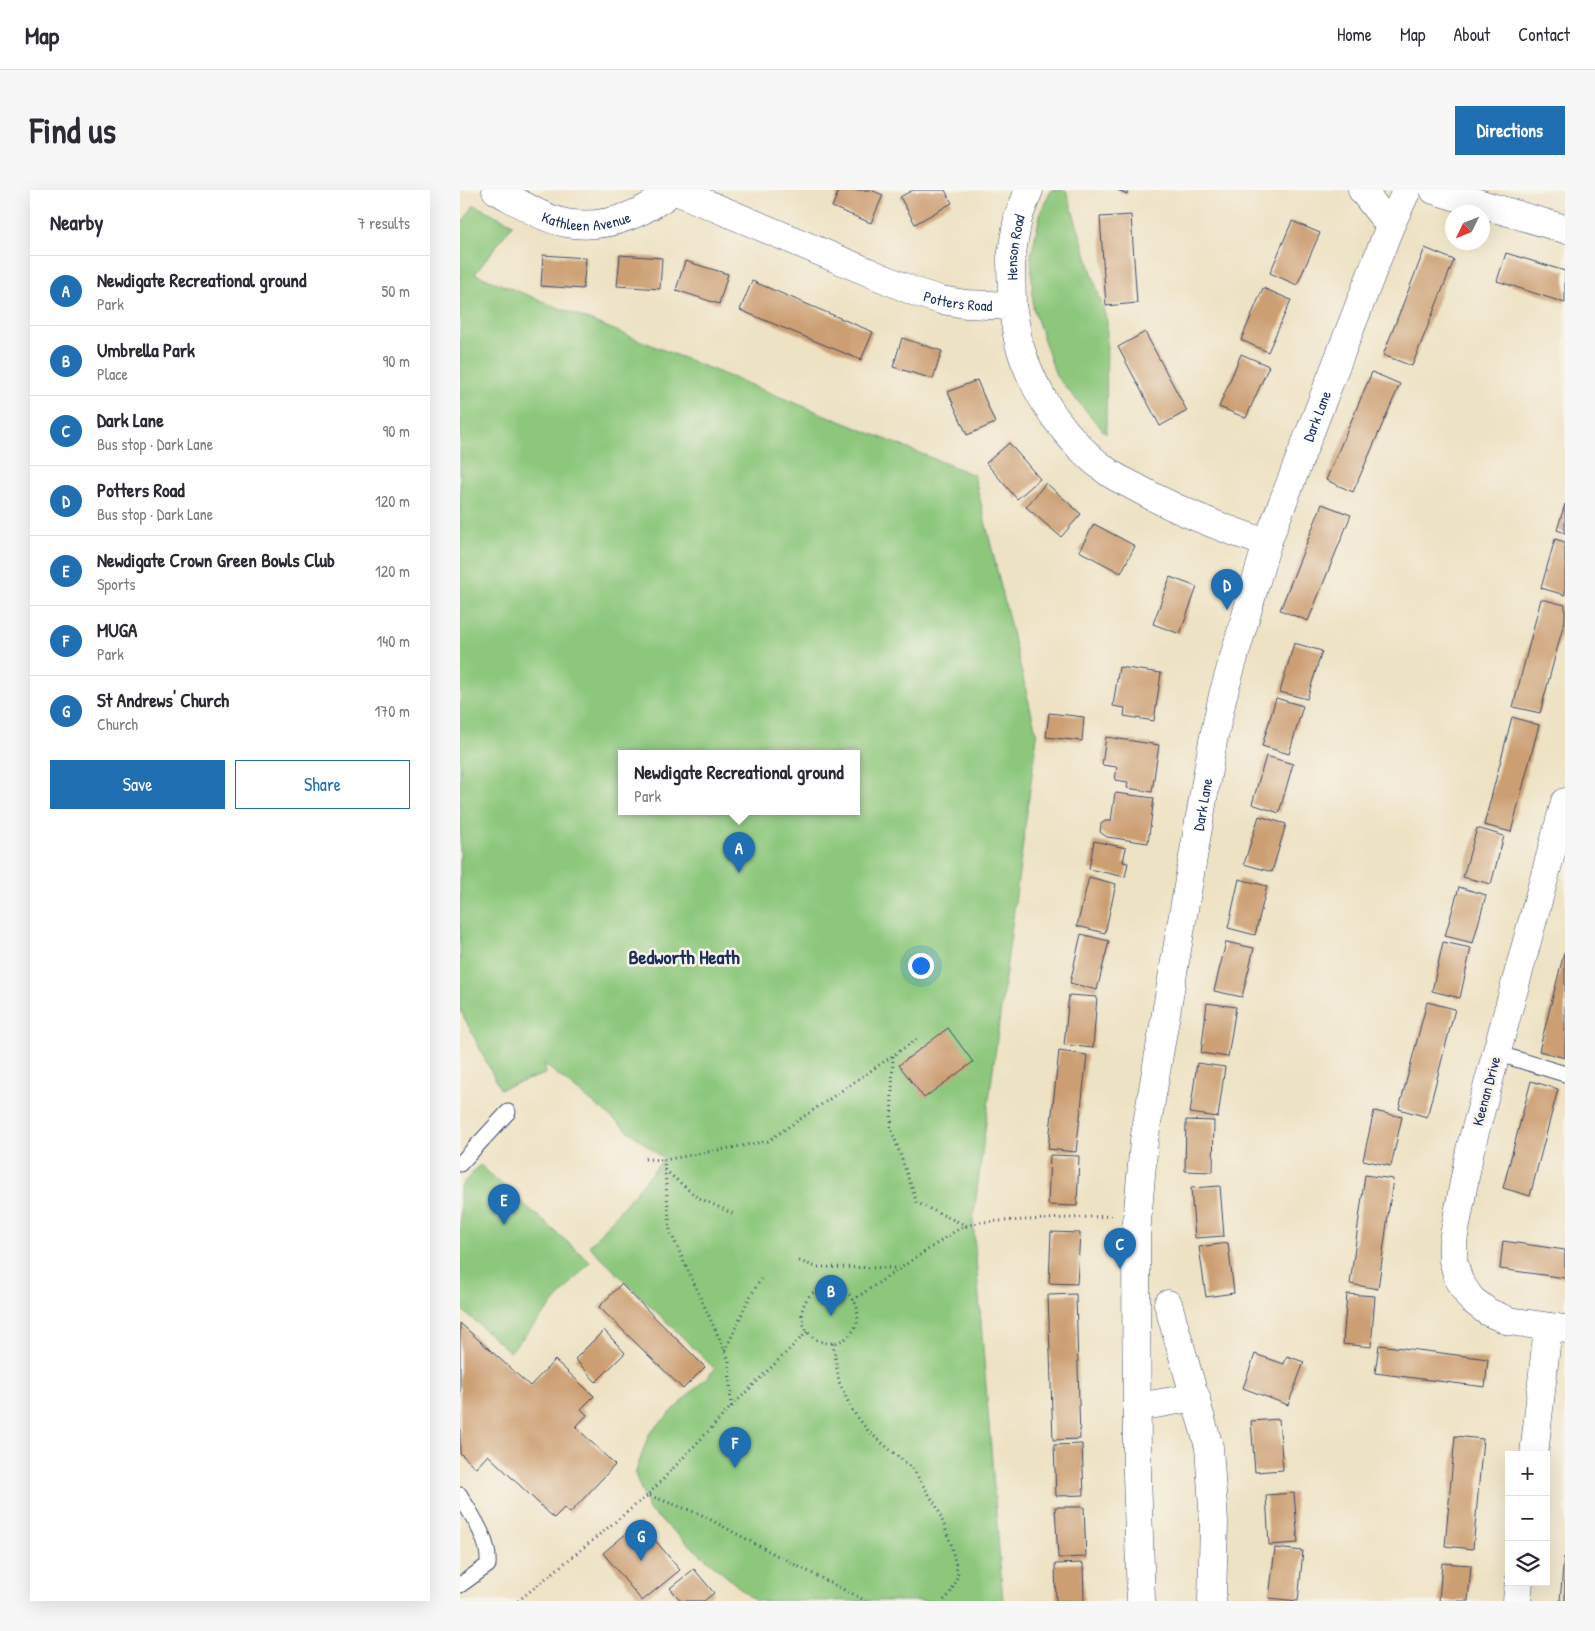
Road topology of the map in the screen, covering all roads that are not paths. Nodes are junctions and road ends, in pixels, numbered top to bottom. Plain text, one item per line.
1 (496, 190) edge
2 (674, 190) edge
3 (1029, 190) edge
4 (1362, 190) edge
5 (1406, 190) edge
6 (1434, 190) edge
7 (1390, 226) junction
8 (1565, 230) edge
9 (1012, 306) junction
10 (1267, 543) junction
11 (1565, 802) edge
12 (1496, 1053) junction
13 (1565, 1074) edge
14 (508, 1112) dead end
15 (460, 1164) edge
16 (1168, 1304) dead end
17 (1556, 1328) edge
18 (1196, 1397) junction
19 (1138, 1407) junction
20 (1535, 1451) edge
21 (460, 1496) edge
22 (460, 1585) edge
23 (1519, 1586) edge
24 (1141, 1601) edge
25 (1212, 1601) edge
26 (1517, 1601) edge

1 - 2 street, Kathleen Avenue
2 - 9 street, Potters Road
3 - 9 street, Henson Road
4 - 7 street
5 - 7 street, Dark Lane
6 - 8 street
7 - 10 street, Dark Lane
9 - 10 street, Potters Road
10 - 19 street, Dark Lane
11 - 12 street, Keenan Drive
12 - 13 lane
12 - 17 street, Keenan Drive
14 - 15 lane
16 - 18 street
17 - 20 street, Keenan Drive
18 - 19 street
18 - 25 street
19 - 24 street, Dark Lane
21 - 22 lane
23 - 26 street

